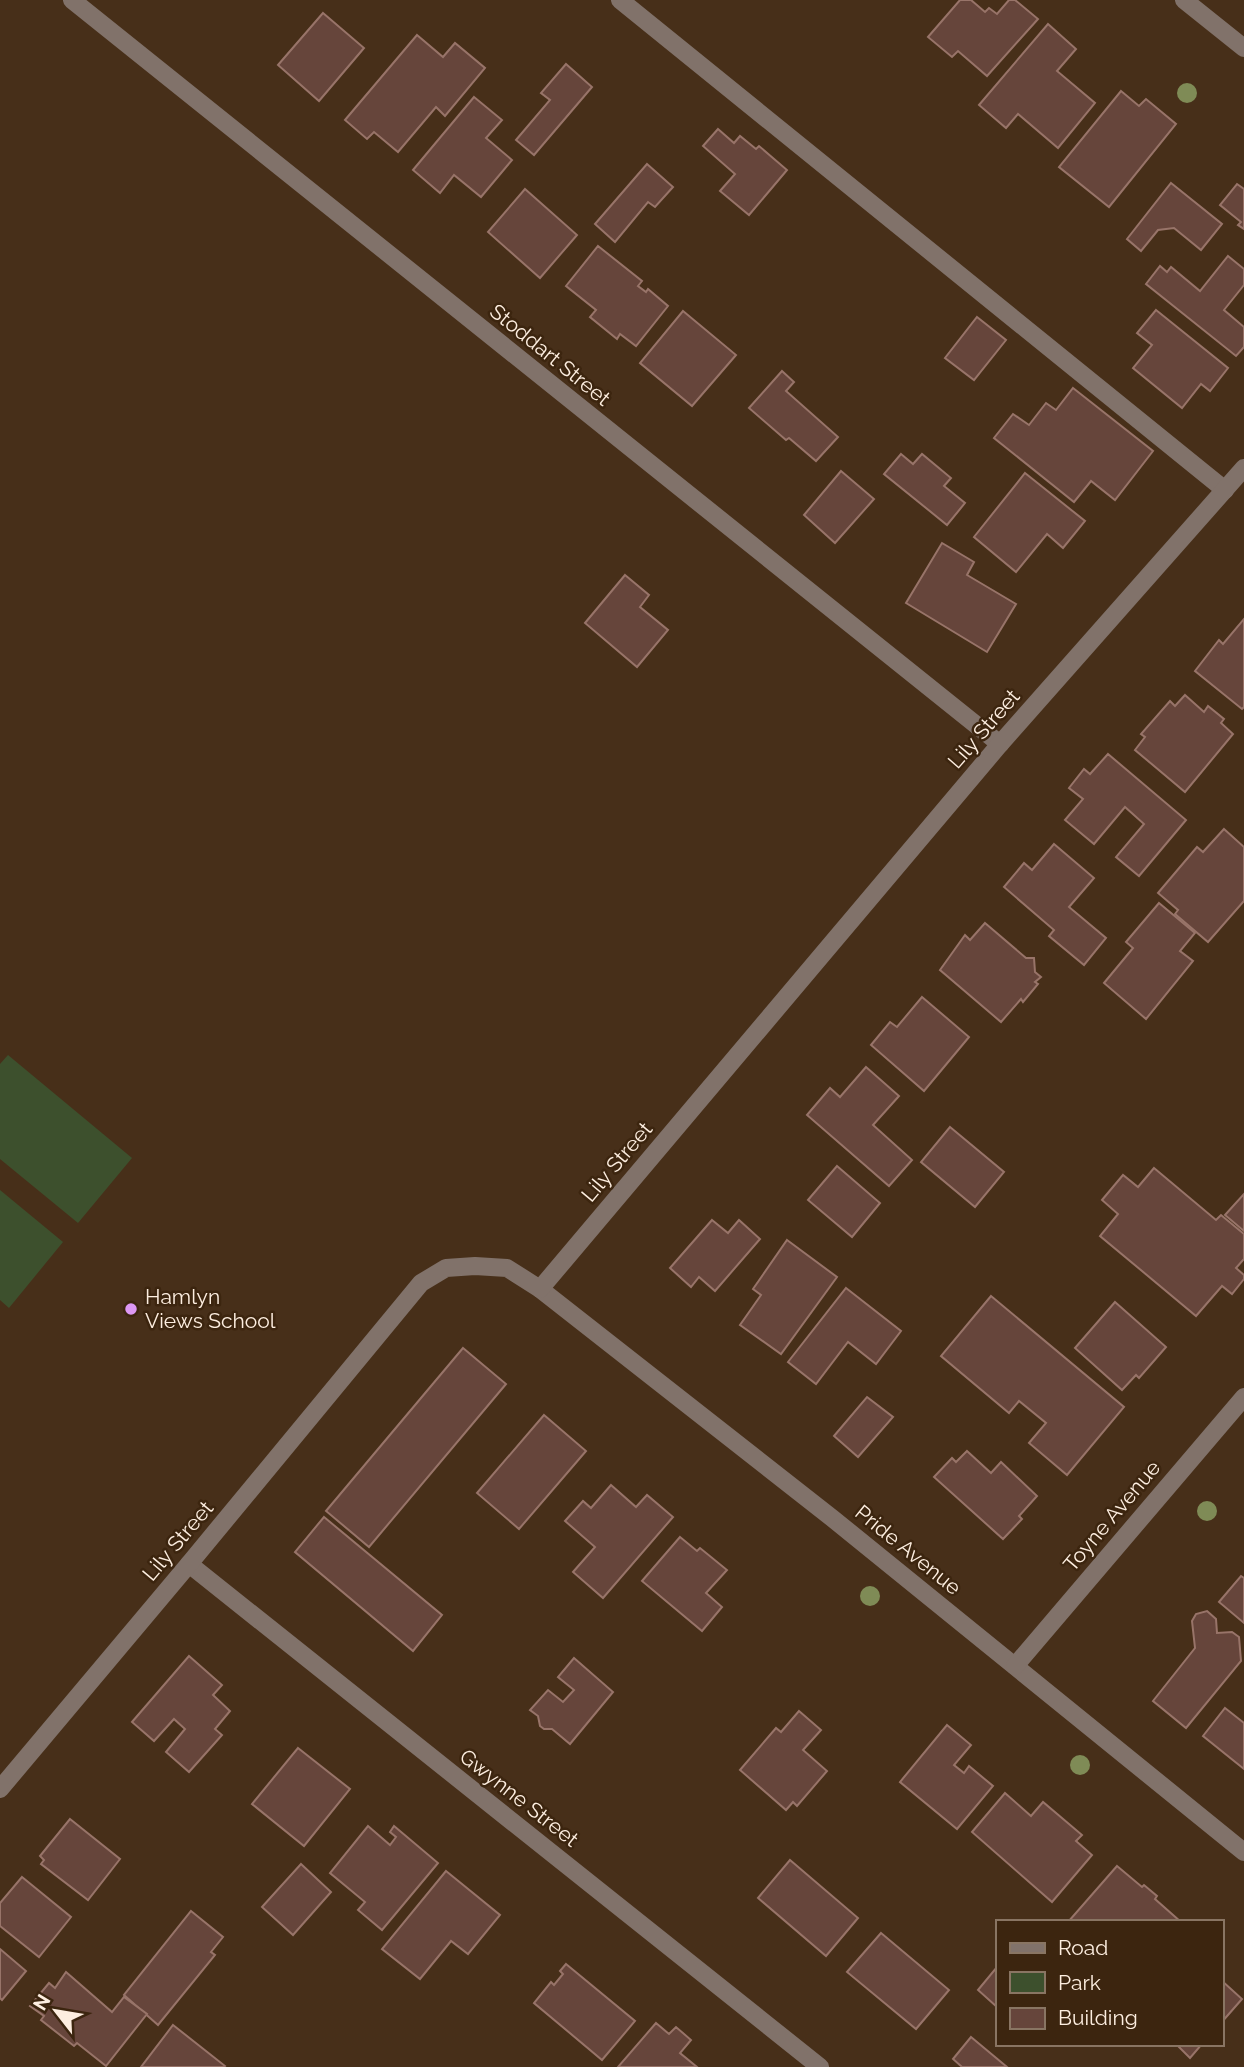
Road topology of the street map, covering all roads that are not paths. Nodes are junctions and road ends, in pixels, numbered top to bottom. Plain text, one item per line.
1 (72, 0) edge
2 (620, 0) edge
3 (1184, 0) edge
4 (1244, 48) edge
5 (1244, 468) edge
6 (1225, 489) junction
7 (1000, 744) junction
8 (540, 1289) junction
9 (1244, 1397) edge
10 (189, 1564) junction
11 (1015, 1666) junction
12 (0, 1789) edge
13 (1244, 1852) edge
14 (820, 2067) edge

1 - 7 street, Stoddart Street
2 - 6 street
3 - 4 street
5 - 6 street, Lily Street
6 - 7 street, Lily Street
7 - 8 street, Lily Street
8 - 10 street, Lily Street
8 - 11 street, Pride Avenue
9 - 11 street, Toyne Avenue
10 - 12 street, Lily Street
10 - 14 street, Gwynne Street
11 - 13 street, Pride Avenue

